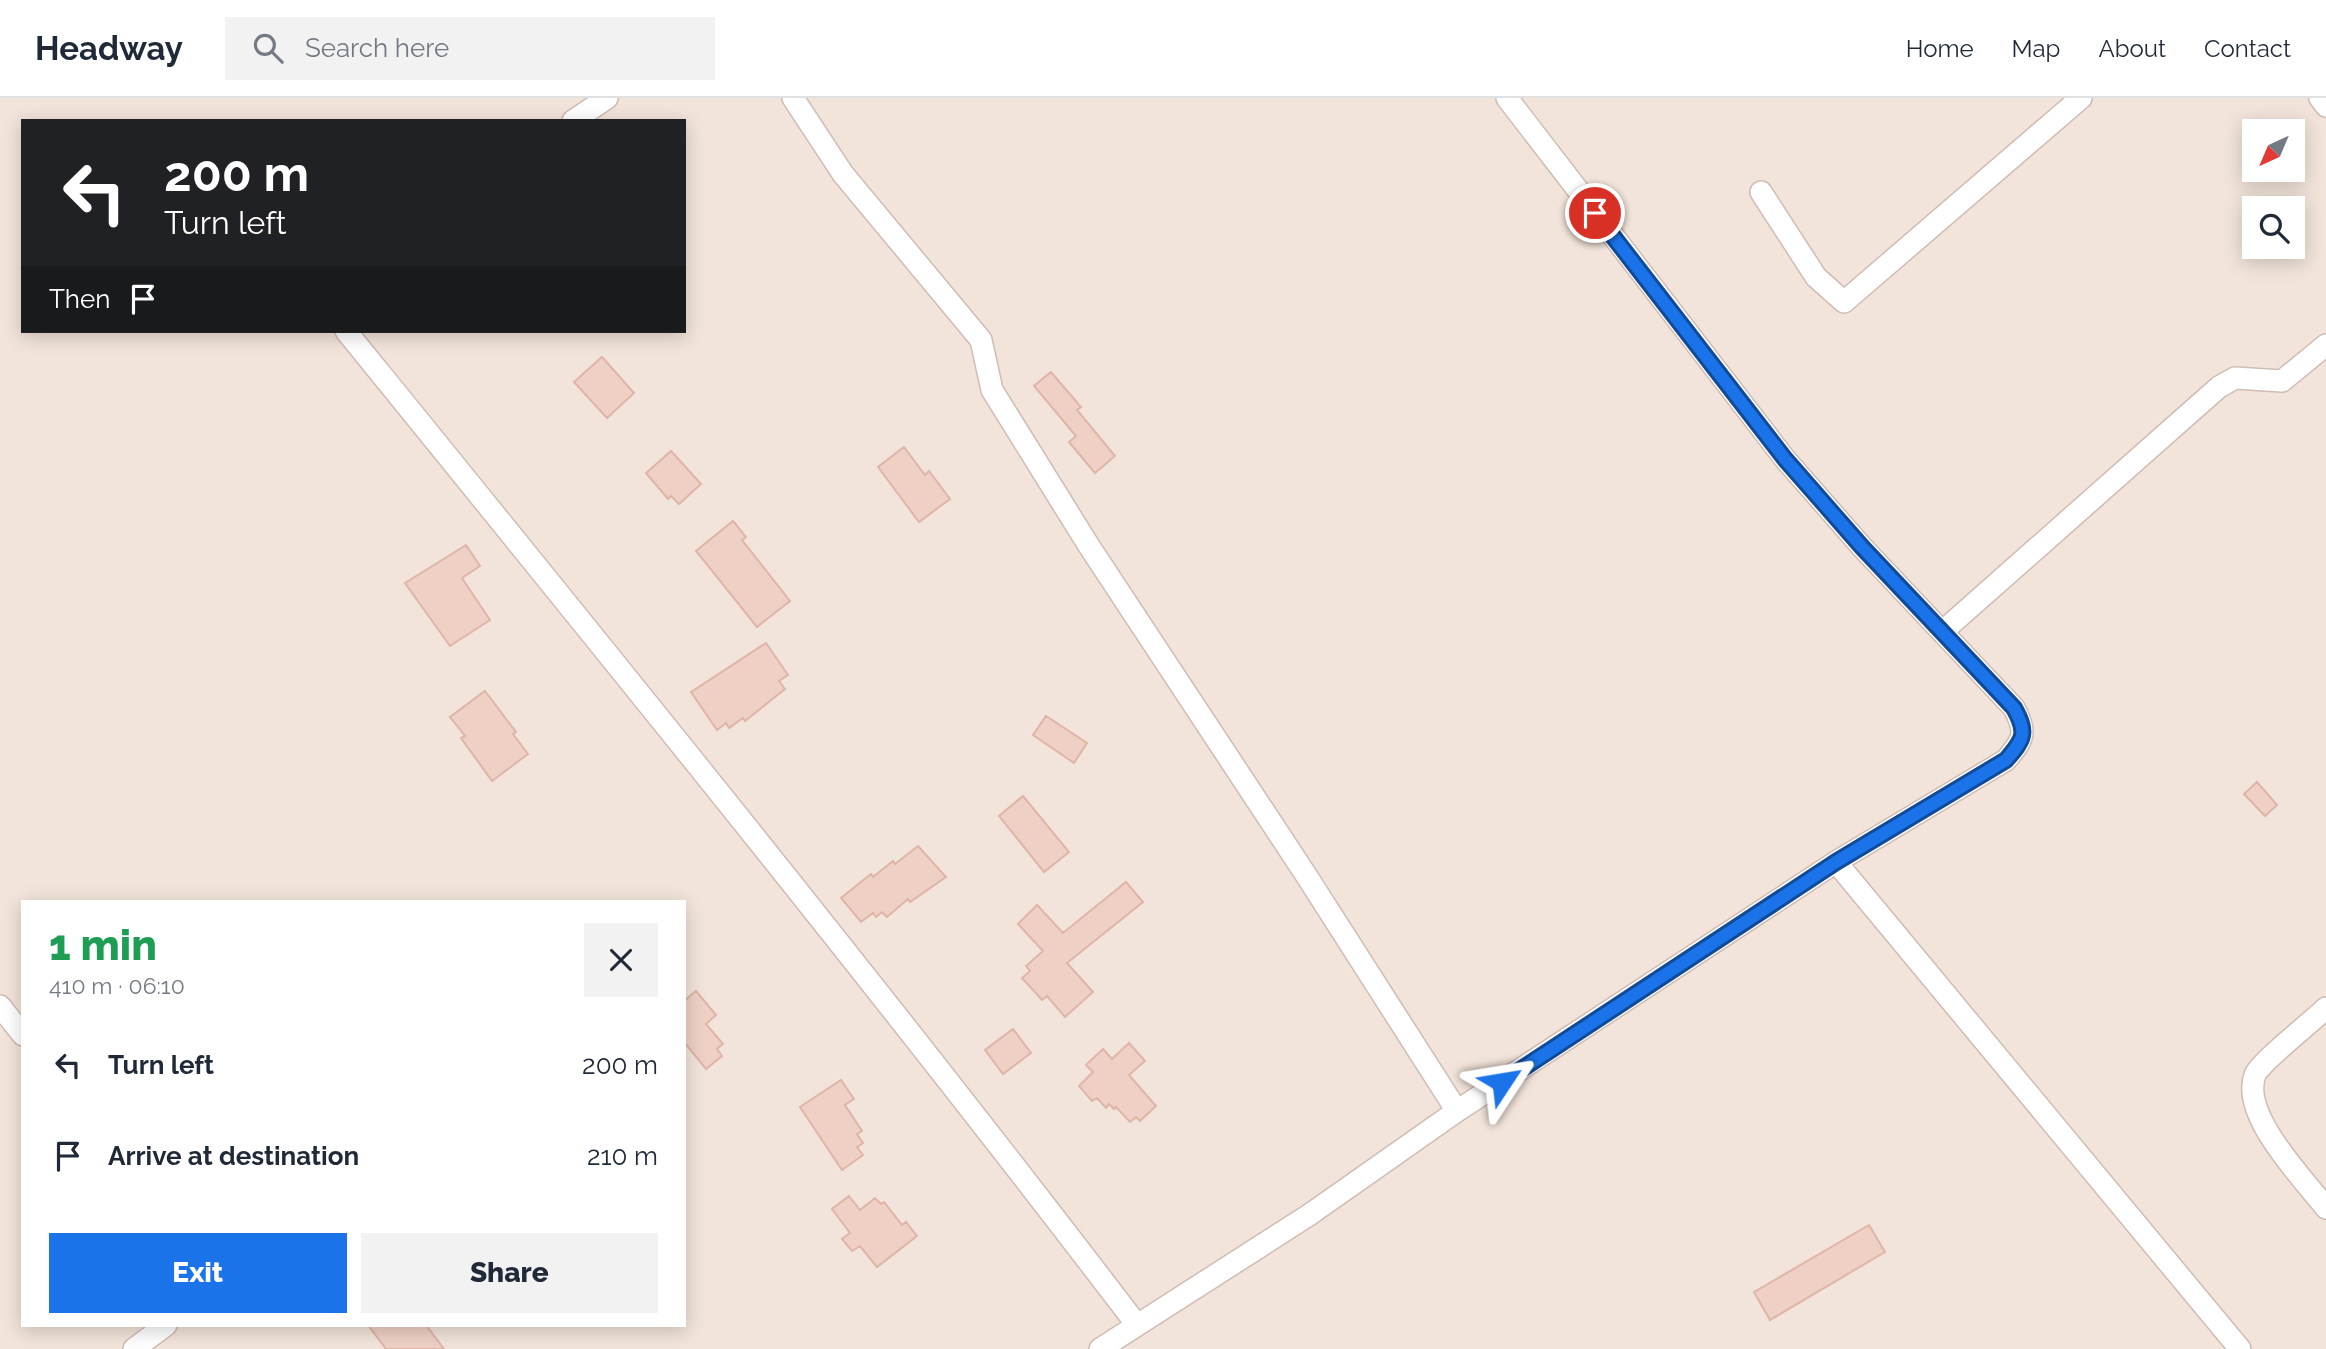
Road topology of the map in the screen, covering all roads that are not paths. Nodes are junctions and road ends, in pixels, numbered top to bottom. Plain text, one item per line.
1 (607, 98) edge
2 (793, 98) edge
3 (1507, 98) edge
4 (2081, 98) edge
5 (2320, 98) edge
6 (2326, 106) edge
7 (576, 119) edge
8 (1761, 192) dead end
9 (348, 333) edge
10 (2326, 345) edge
11 (1942, 632) junction
12 (1836, 862) junction
13 (0, 1006) edge
14 (2326, 1008) edge
15 (21, 1032) edge
16 (1457, 1111) junction
17 (2326, 1209) edge
18 (1137, 1325) junction
19 (163, 1327) edge
20 (134, 1349) edge
21 (1100, 1349) edge
22 (2240, 1349) edge

1 - 7 street
2 - 16 street
3 - 11 street
4 - 8 street
5 - 6 street
9 - 18 street
10 - 11 street
11 - 12 street
12 - 16 street
12 - 22 street
13 - 15 street
14 - 17 street
16 - 18 street
18 - 21 street
19 - 20 street

